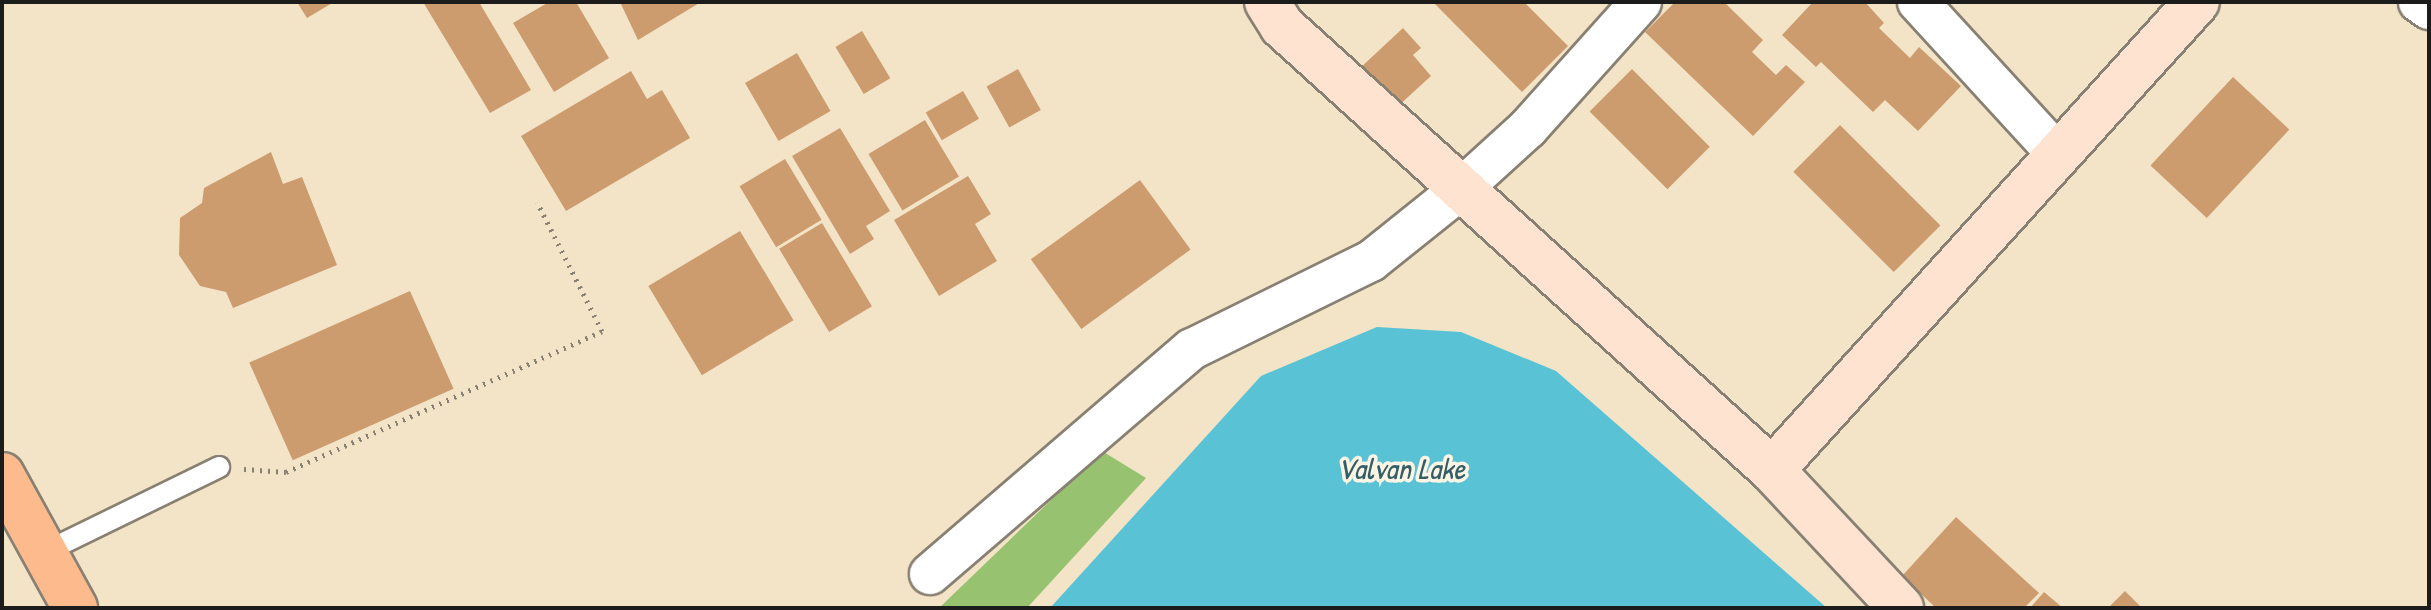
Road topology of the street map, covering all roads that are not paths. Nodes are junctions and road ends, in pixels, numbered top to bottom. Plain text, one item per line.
1 (1267, 2) edge
2 (1641, 2) edge
3 (1918, 2) edge
4 (2197, 2) edge
5 (2419, 2) edge
6 (2429, 9) edge
7 (2058, 155) junction
8 (1461, 189) junction
9 (219, 467) road end
10 (1772, 470) junction
11 (2, 475) edge
12 (43, 553) junction
13 (930, 574) dead end
14 (75, 608) edge
15 (1901, 608) edge

1 - 8 main road
2 - 8 street
3 - 7 street
4 - 7 main road
5 - 6 street
7 - 10 main road
8 - 10 main road
8 - 13 street
9 - 12 lane
10 - 15 main road
11 - 12 highway
12 - 14 highway

